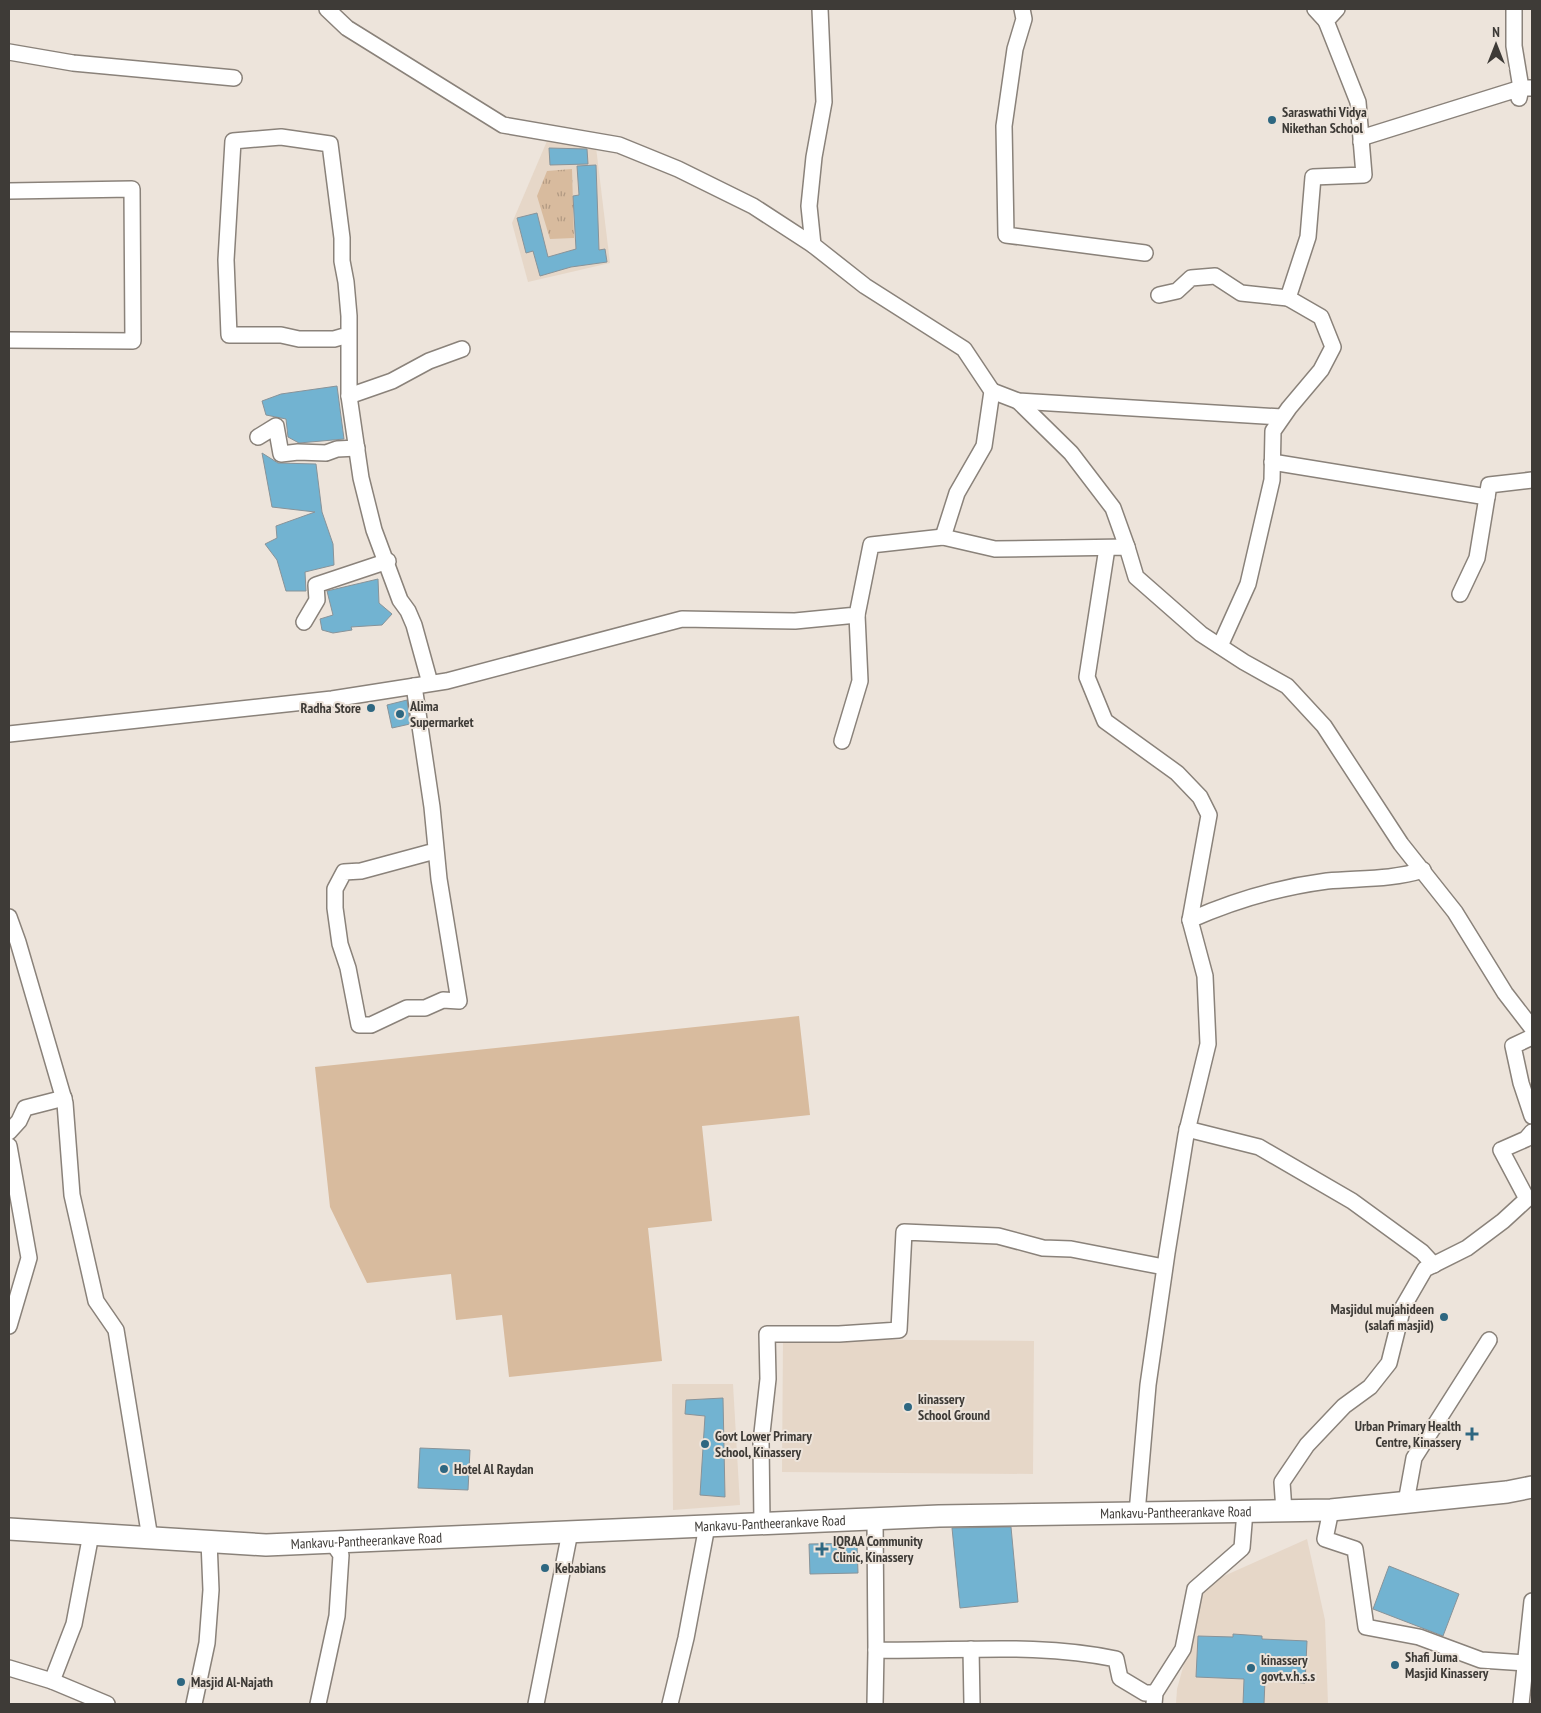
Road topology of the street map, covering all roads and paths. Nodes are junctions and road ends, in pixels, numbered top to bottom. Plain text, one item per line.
1 (327, 9) edge
2 (820, 9) edge
3 (1022, 9) edge
4 (1315, 9) edge
5 (1337, 9) edge
6 (1514, 9) edge
7 (1326, 21) junction
8 (9, 52) edge
9 (234, 78) dead end
10 (1524, 91) edge
11 (1361, 142) junction
12 (9, 191) edge
13 (813, 245) junction
14 (1145, 253) dead end
15 (1158, 295) dead end
16 (1288, 298) junction
17 (348, 336) junction
18 (9, 340) edge
19 (462, 349) dead end
20 (992, 391) junction
21 (349, 396) junction
22 (1018, 401) junction
23 (1282, 418) junction
24 (258, 437) dead end
25 (357, 448) junction
26 (1272, 462) junction
27 (1532, 480) edge
28 (1487, 497) junction
29 (943, 537) junction
30 (1127, 547) junction
31 (1107, 548) junction
32 (388, 562) junction
33 (1460, 594) dead end
34 (857, 615) junction
35 (304, 622) dead end
36 (1220, 646) junction
37 (430, 683) junction
38 (414, 686) junction
39 (9, 734) edge
40 (842, 741) dead end
41 (435, 850) junction
42 (1423, 870) junction
43 (9, 917) edge
44 (1190, 920) junction
45 (14, 944) edge
46 (1532, 1028) edge
47 (1532, 1037) edge
48 (64, 1098) junction
49 (1532, 1116) edge
50 (1187, 1129) junction
51 (9, 1132) edge
52 (1532, 1132) edge
53 (9, 1146) edge
54 (1434, 1265) junction
55 (1164, 1267) junction
56 (9, 1326) edge
57 (1489, 1340) dead end
58 (1532, 1487) edge
59 (1406, 1502) junction
60 (1331, 1510) junction
61 (1245, 1511) junction
62 (1284, 1511) junction
63 (1137, 1513) junction
64 (875, 1519) junction
65 (762, 1524) junction
66 (707, 1526) junction
67 (9, 1529) edge
68 (570, 1532) junction
69 (91, 1534) junction
70 (150, 1538) junction
71 (209, 1541) junction
72 (332, 1542) junction
73 (1532, 1601) edge
74 (971, 1649) junction
75 (876, 1650) junction
76 (1526, 1663) junction
77 (9, 1668) edge
78 (52, 1681) junction
79 (1154, 1699) edge
80 (107, 1704) edge
81 (194, 1704) edge
82 (318, 1704) edge
83 (536, 1704) edge
84 (670, 1704) edge
85 (875, 1704) edge
86 (972, 1704) edge
87 (1521, 1704) edge

1 - 13 street
2 - 13 street
3 - 14 street
4 - 7 street
5 - 7 street
6 - 10 street
7 - 11 street
8 - 9 street
10 - 11 street
11 - 16 street
12 - 18 street
13 - 20 street
15 - 16 street
16 - 23 street
17 - 17 street
17 - 21 street
19 - 21 street
20 - 22 street
20 - 29 street
21 - 25 street
22 - 23 street
22 - 30 street
23 - 26 street
24 - 25 street
25 - 32 street
26 - 28 street
26 - 36 street
27 - 28 street
28 - 33 street
29 - 31 street
29 - 34 street
30 - 31 street
30 - 36 street
31 - 44 street
32 - 35 street
32 - 37 street
34 - 37 street
34 - 40 street
36 - 42 street
37 - 38 street
38 - 39 street
38 - 41 street
41 - 41 street
42 - 44 street
42 - 46 street
43 - 45 street
44 - 50 street
45 - 48 street
47 - 49 street
48 - 51 street
48 - 70 street
50 - 54 street
50 - 55 street
52 - 54 street
53 - 56 street
54 - 62 street
55 - 63 street
55 - 65 street
57 - 59 street
58 - 59 main road, Mankavu-Pantheerankave Road
59 - 60 main road, Mankavu-Pantheerankave Road
60 - 62 main road, Mankavu-Pantheerankave Road
60 - 76 street
61 - 62 main road, Mankavu-Pantheerankave Road
61 - 63 main road, Mankavu-Pantheerankave Road
61 - 79 street
63 - 64 main road, Mankavu-Pantheerankave Road
64 - 65 main road, Mankavu-Pantheerankave Road
64 - 75 street
65 - 66 main road, Mankavu-Pantheerankave Road
66 - 68 main road, Mankavu-Pantheerankave Road
66 - 84 street
67 - 69 main road, Mankavu-Pantheerankave Road
68 - 72 main road, Mankavu-Pantheerankave Road
68 - 83 street
69 - 70 main road, Mankavu-Pantheerankave Road
69 - 78 street
70 - 71 main road, Mankavu-Pantheerankave Road
71 - 72 main road, Mankavu-Pantheerankave Road
71 - 81 street
72 - 82 street
73 - 76 street
74 - 75 street
74 - 79 street
74 - 86 street
75 - 85 street
76 - 87 street
77 - 78 street
78 - 80 street

